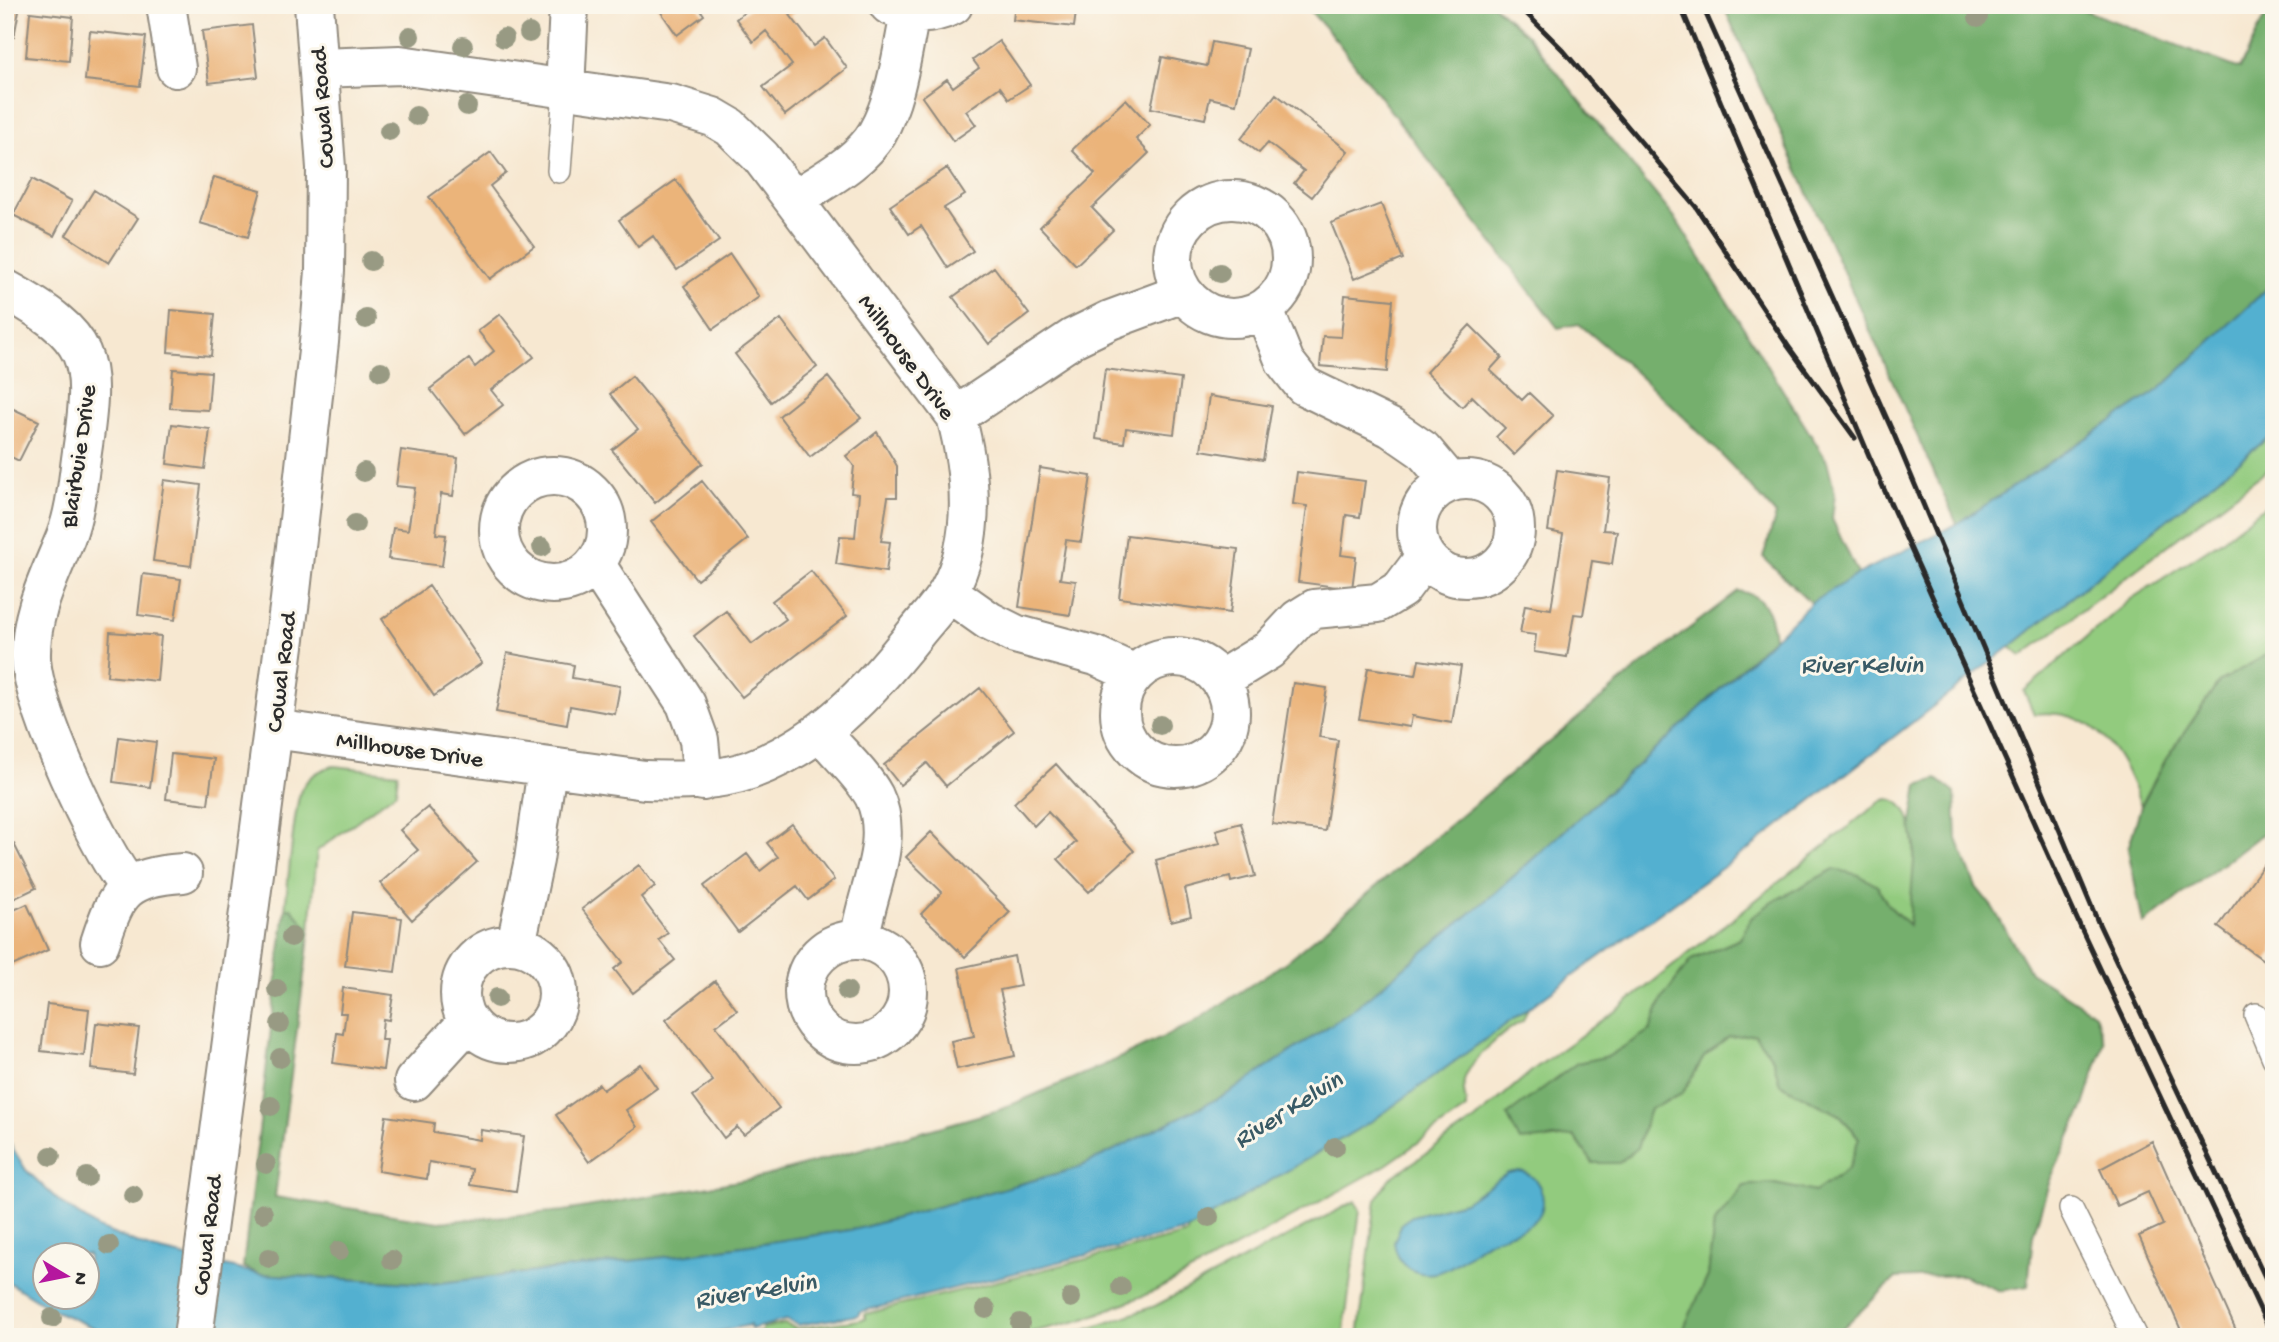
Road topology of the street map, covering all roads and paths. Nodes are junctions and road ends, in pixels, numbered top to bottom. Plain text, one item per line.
1 (166, 5) edge
2 (314, 5) edge
3 (569, 5) edge
4 (953, 5) edge
5 (900, 9) edge
6 (176, 68) dead end
7 (320, 68) junction
8 (565, 90) junction
9 (559, 171) dead end
10 (794, 200) junction
11 (5, 289) edge
12 (1184, 293) junction
13 (1264, 310) junction
14 (956, 416) junction
15 (1450, 482) junction
16 (1425, 557) junction
17 (596, 565) dead end
18 (948, 592) junction
19 (1135, 674) junction
20 (1220, 680) junction
21 (273, 729) junction
22 (822, 733) junction
23 (547, 768) junction
24 (703, 781) junction
25 (183, 873) dead end
26 (128, 886) junction
27 (860, 939) dead end
28 (100, 943) dead end
29 (516, 944) junction
30 (2256, 1015) dead end
31 (468, 1022) junction
32 (2274, 1058) edge
33 (414, 1081) dead end
34 (2071, 1209) dead end
35 (193, 1337) edge
36 (2135, 1337) edge

1 - 6 street
2 - 7 street, Cowal Road
3 - 8 street
4 - 5 street
5 - 10 street
7 - 8 street, Millhouse Drive
7 - 21 street, Cowal Road
8 - 9 lane
8 - 10 street, Millhouse Drive
10 - 14 street, Millhouse Drive
11 - 26 street, Blairbuie Drive
12 - 13 street
12 - 13 street
12 - 14 street
13 - 15 street
14 - 18 street, Millhouse Drive
15 - 16 street
15 - 16 street
16 - 20 street
17 - 24 street
18 - 19 street
18 - 22 street, Millhouse Drive
19 - 20 street
19 - 20 street
21 - 23 street, Millhouse Drive
21 - 35 street, Cowal Road
22 - 24 street, Millhouse Drive
22 - 27 street
23 - 24 street, Millhouse Drive
23 - 29 street
25 - 26 street
26 - 28 street
29 - 31 street
29 - 31 street
30 - 32 lane
31 - 33 street
34 - 36 lane

